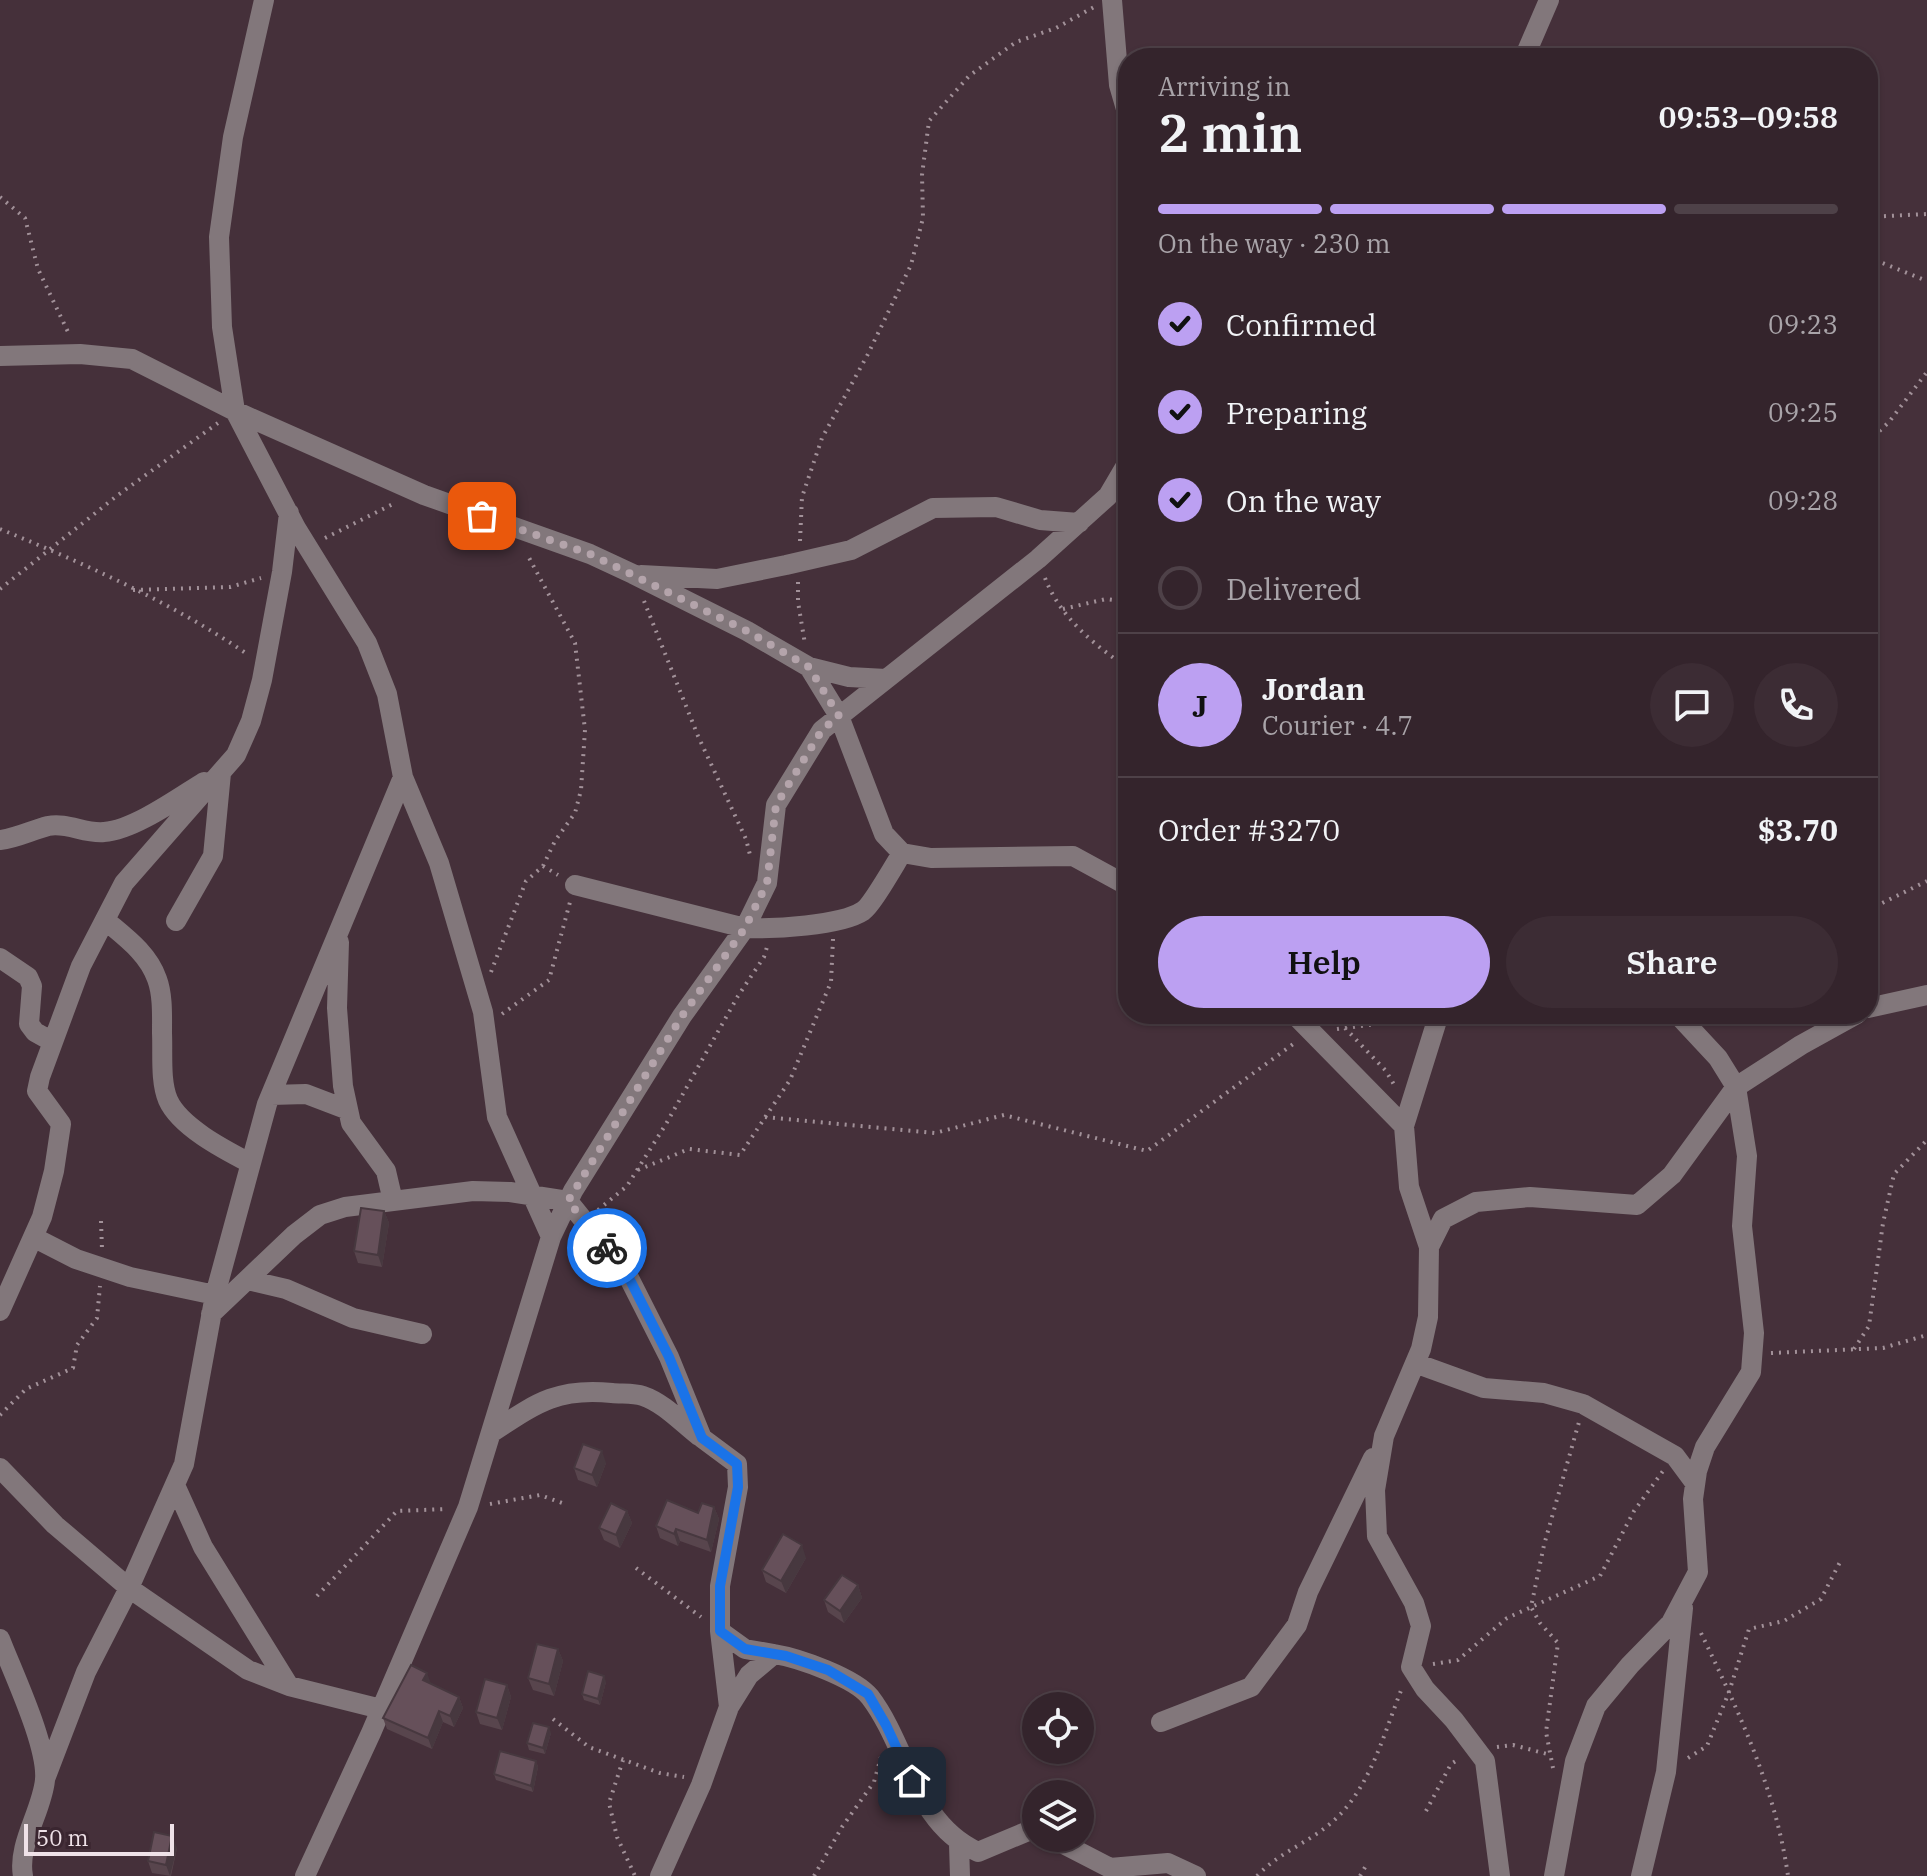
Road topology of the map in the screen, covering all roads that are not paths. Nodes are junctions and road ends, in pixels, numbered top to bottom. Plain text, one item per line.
1 (264, 0) edge
2 (1112, 0) edge
3 (1549, 0) edge
4 (1528, 48) edge
5 (1118, 73) edge
6 (0, 356) edge
7 (235, 411) junction
8 (1118, 479) edge
9 (289, 513) junction
10 (1079, 523) junction
11 (633, 574) junction
12 (809, 667) junction
13 (886, 679) junction
14 (839, 716) junction
15 (221, 773) junction
16 (403, 777) junction
17 (0, 840) edge
18 (902, 853) junction
19 (1118, 881) edge
20 (575, 885) road end
21 (105, 920) junction
22 (176, 921) dead end
23 (745, 928) junction
24 (340, 931) junction
25 (0, 958) edge
26 (1927, 995) edge
27 (1878, 1006) edge
28 (1305, 1024) edge
29 (1436, 1024) edge
30 (1686, 1024) edge
31 (1839, 1024) edge
32 (53, 1042) junction
33 (1736, 1087) junction
34 (271, 1095) junction
35 (348, 1110) junction
36 (1404, 1126) junction
37 (250, 1163) junction
38 (533, 1195) junction
39 (393, 1201) junction
40 (568, 1201) junction
41 (33, 1237) junction
42 (551, 1237) junction
43 (1429, 1247) junction
44 (248, 1280) junction
45 (213, 1304) junction
46 (0, 1311) edge
47 (422, 1334) dead end
48 (1415, 1363) junction
49 (491, 1433) junction
50 (1384, 1436) junction
51 (702, 1438) junction
52 (0, 1468) edge
53 (1695, 1483) junction
54 (175, 1485) junction
55 (129, 1588) junction
56 (1684, 1598) junction
57 (720, 1631) junction
58 (0, 1639) edge
59 (774, 1654) junction
60 (289, 1686) junction
61 (729, 1707) junction
62 (381, 1709) junction
63 (1161, 1722) dead end
64 (45, 1779) junction
65 (1022, 1834) edge
66 (959, 1844) junction
67 (1079, 1852) edge
68 (23, 1876) edge
69 (305, 1876) edge
70 (660, 1876) edge
71 (960, 1876) edge
72 (1196, 1876) edge
73 (1500, 1876) edge
74 (1554, 1876) edge
75 (1641, 1876) edge

1 - 7 street
2 - 5 street
3 - 4 street
6 - 7 street
7 - 9 street
7 - 11 street
8 - 10 street
9 - 15 street
9 - 16 street
10 - 11 street
10 - 13 street
11 - 12 street
12 - 13 street
12 - 14 street
13 - 14 street
14 - 18 street
14 - 23 street
15 - 17 street
15 - 21 street
15 - 22 street
16 - 24 street
16 - 38 street
18 - 19 street
18 - 23 street
20 - 23 street
21 - 32 street
21 - 37 street
23 - 40 street
24 - 34 street
24 - 35 street
25 - 32 street
26 - 27 street
28 - 36 street
29 - 36 street
30 - 33 street
31 - 33 street
32 - 41 street
33 - 43 street
33 - 53 street
34 - 35 street
34 - 37 street
35 - 39 street
36 - 43 street
37 - 45 street
38 - 39 street
38 - 40 street
38 - 42 street
39 - 44 street
40 - 42 street
40 - 51 street
41 - 45 street
41 - 46 street
42 - 49 street
43 - 48 street
44 - 45 street
44 - 47 street
45 - 54 street
48 - 50 street
48 - 53 street
49 - 51 street
49 - 62 street
50 - 63 street
50 - 73 street
51 - 57 street
52 - 55 street
53 - 56 street
54 - 55 street
54 - 60 street
55 - 60 street
55 - 64 street
56 - 74 street
56 - 75 street
57 - 59 street
57 - 61 street
58 - 64 street
59 - 61 street
59 - 66 street
60 - 62 street
61 - 70 street
62 - 69 street
64 - 68 street
65 - 66 street
66 - 71 street
67 - 72 street

